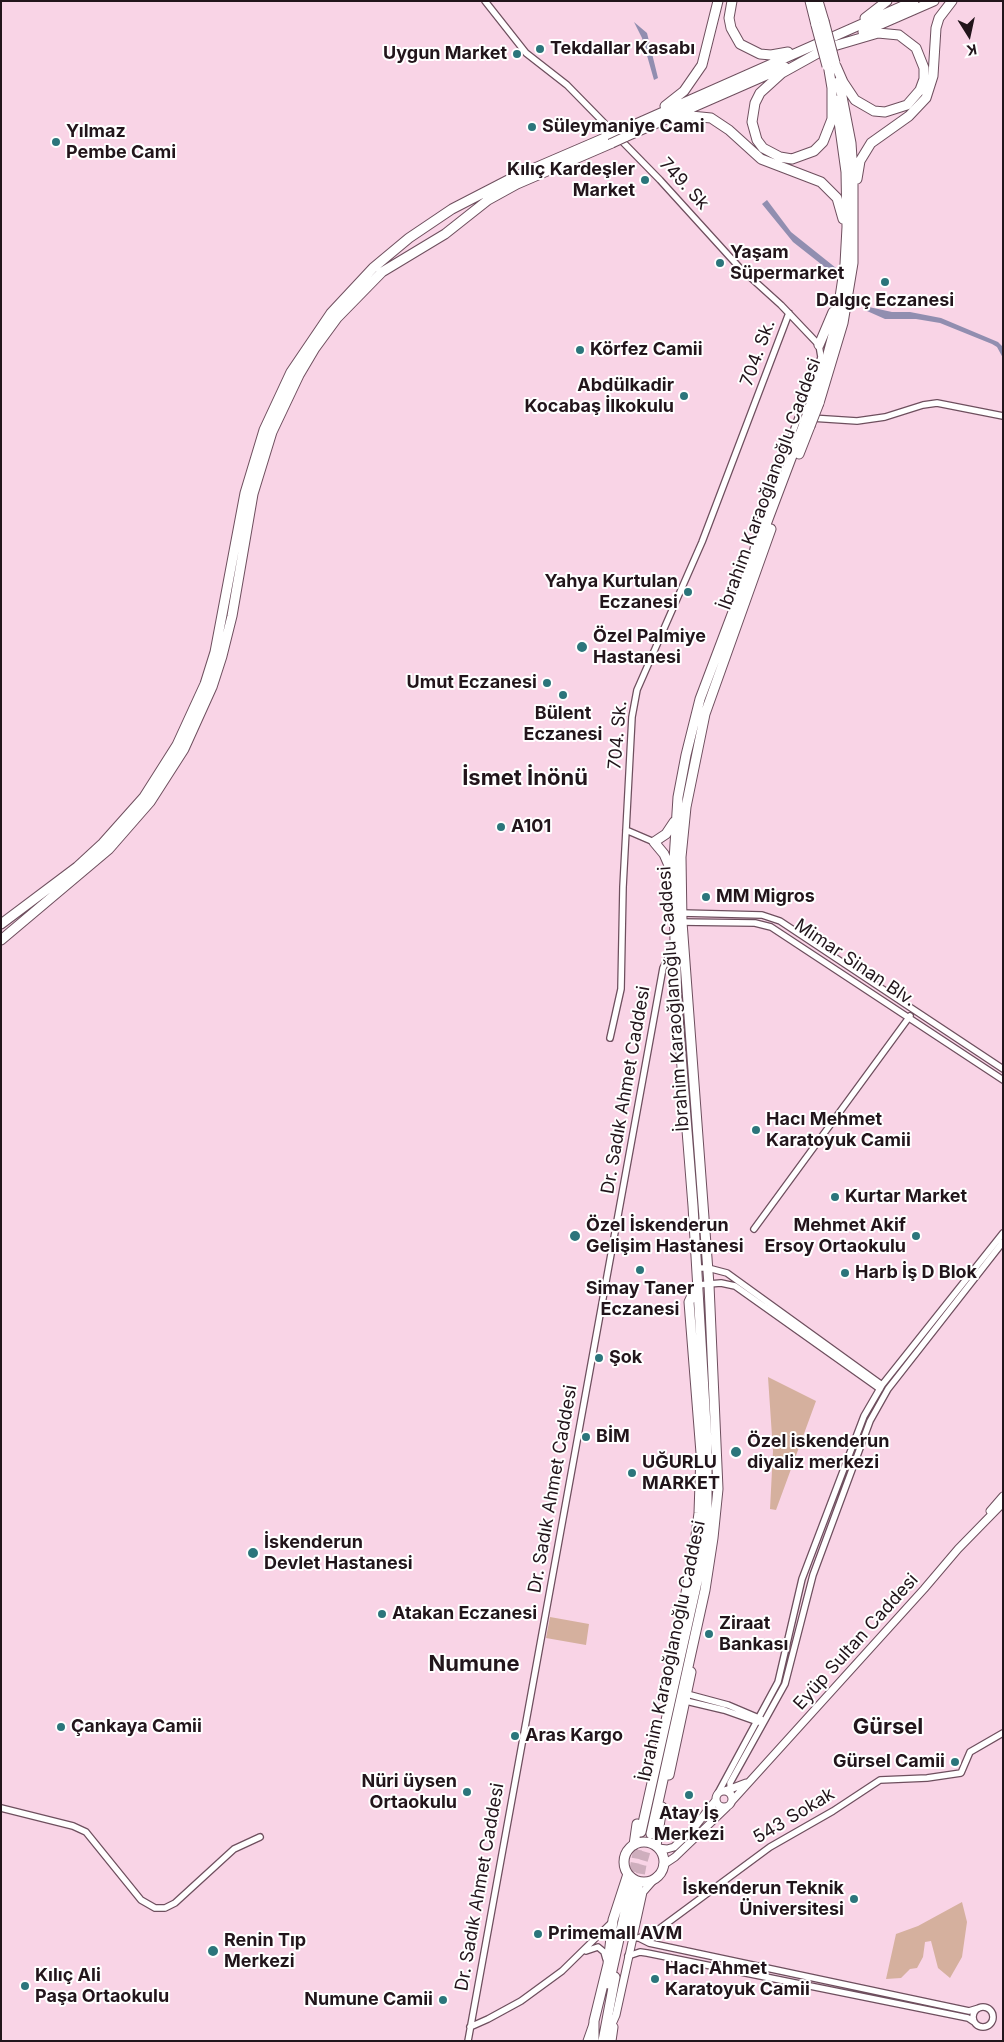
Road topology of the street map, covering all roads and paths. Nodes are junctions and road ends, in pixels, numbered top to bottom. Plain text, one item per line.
1 (485, 1) edge
2 (718, 1) edge
3 (732, 1) edge
4 (805, 1) edge
5 (810, 1) edge
6 (819, 1) edge
7 (887, 1) edge
8 (914, 1) edge
9 (934, 1) edge
10 (952, 1) edge
11 (819, 21) junction
12 (827, 42) junction
13 (832, 66) junction
14 (623, 133) junction
15 (608, 138) junction
16 (854, 229) junction
17 (845, 254) junction
18 (841, 294) junction
19 (789, 313) junction
20 (819, 348) junction
21 (816, 402) junction
22 (1003, 416) edge
23 (804, 423) junction
24 (676, 817) junction
25 (626, 830) junction
26 (654, 842) junction
27 (673, 876) junction
28 (678, 918) junction
29 (1, 924) edge
30 (1, 940) edge
31 (675, 944) junction
32 (914, 1010) junction
33 (909, 1017) junction
34 (610, 1038) dead end
35 (1003, 1069) edge
36 (1003, 1080) edge
37 (754, 1230) dead end
38 (1003, 1232) edge
39 (1003, 1242) edge
40 (696, 1268) junction
41 (708, 1268) junction
42 (697, 1285) junction
43 (709, 1285) junction
44 (881, 1387) junction
45 (1003, 1496) edge
46 (1003, 1503) edge
47 (984, 1521) junction
48 (699, 1615) junction
49 (687, 1698) junction
50 (757, 1719) junction
51 (765, 1722) junction
52 (1003, 1733) edge
53 (749, 1782) junction
54 (725, 1796) junction
55 (1, 1808) edge
56 (641, 1832) tunnel mouth
57 (650, 1834) tunnel mouth
58 (260, 1837) dead end
59 (634, 1844) junction
60 (657, 1847) junction
61 (663, 1865) junction
62 (628, 1874) junction
63 (657, 1876) junction
64 (634, 1886) tunnel mouth
65 (613, 1920) junction
66 (636, 1936) junction
67 (582, 1953) junction
68 (628, 1956) junction
69 (608, 1964) junction
70 (979, 2008) junction
71 (616, 2014) junction
72 (974, 2022) junction
73 (470, 2027) junction
74 (595, 2040) edge
75 (468, 2041) edge
76 (613, 2041) edge

1 - 19 street, 749. Sk
2 - 14 highway
3 - 12 highway
4 - 11 highway
5 - 11 highway
6 - 11 highway
7 - 12 highway
8 - 12 highway
9 - 12 highway
10 - 16 highway
11 - 13 highway, bridge
12 - 13 highway
12 - 13 highway
12 - 14 highway
13 - 16 highway, İbrahim Karaoğlanoğlu Caddesi
13 - 17 highway, İbrahim Karaoğlanoğlu Caddesi
14 - 15 highway, bridge
14 - 17 highway
15 - 29 highway
15 - 30 highway
16 - 21 highway, İbrahim Karaoğlanoğlu Caddesi
17 - 18 highway, İbrahim Karaoğlanoğlu Caddesi
18 - 20 highway
18 - 21 highway, İbrahim Karaoğlanoğlu Caddesi
19 - 20 street, 749. Sk
19 - 25 street, 704. Sk.
20 - 23 street
21 - 23 highway, İbrahim Karaoğlanoğlu Caddesi, bridge
22 - 23 street
23 - 24 highway, İbrahim Karaoğlanoğlu Caddesi
23 - 28 highway, İbrahim Karaoğlanoğlu Caddesi
24 - 26 highway
24 - 27 highway, İbrahim Karaoğlanoğlu Caddesi
25 - 26 street
25 - 34 street, 704. Sk.
26 - 27 highway
27 - 28 highway, İbrahim Karaoğlanoğlu Caddesi
28 - 31 highway, İbrahim Karaoğlanoğlu Caddesi
28 - 32 street
28 - 33 street, Mimar Sinan Blv.
28 - 41 highway, İbrahim Karaoğlanoğlu Caddesi
31 - 40 highway, İbrahim Karaoğlanoğlu Caddesi
31 - 73 street, Dr. Sadık Ahmet Caddesi
32 - 33 street
32 - 35 street
33 - 36 street, Mimar Sinan Blv.
33 - 37 street
38 - 44 street
39 - 51 street
40 - 41 street
40 - 42 highway, İbrahim Karaoğlanoğlu Caddesi
41 - 43 highway, İbrahim Karaoğlanoğlu Caddesi
41 - 44 street
42 - 43 street
42 - 56 highway, İbrahim Karaoğlanoğlu Caddesi
42 - 59 highway
43 - 44 street
43 - 48 highway, İbrahim Karaoğlanoğlu Caddesi
44 - 50 street
45 - 47 main road
46 - 47 main road, Eyüp Sultan Caddesi
47 - 53 main road, Eyüp Sultan Caddesi
48 - 49 highway
48 - 57 highway, İbrahim Karaoğlanoğlu Caddesi
49 - 50 street
49 - 60 highway
50 - 51 street
50 - 54 street
51 - 54 street
52 - 66 street, 543 Sokak
53 - 54 main road, Eyüp Sultan Caddesi
53 - 54 main road
54 - 60 main road, Eyüp Sultan Caddesi
54 - 61 main road, Eyüp Sultan Caddesi
55 - 58 street
59 - 60 highway
59 - 62 highway
60 - 61 highway
61 - 63 highway
62 - 63 highway
62 - 65 highway
63 - 66 main road
64 - 74 highway
65 - 67 street
65 - 69 highway
66 - 68 main road
66 - 70 street
67 - 69 street
67 - 73 street
68 - 71 main road
68 - 72 street
69 - 74 highway
70 - 72 street
70 - 72 street
71 - 74 main road
71 - 76 main road
73 - 75 street, Dr. Sadık Ahmet Caddesi

